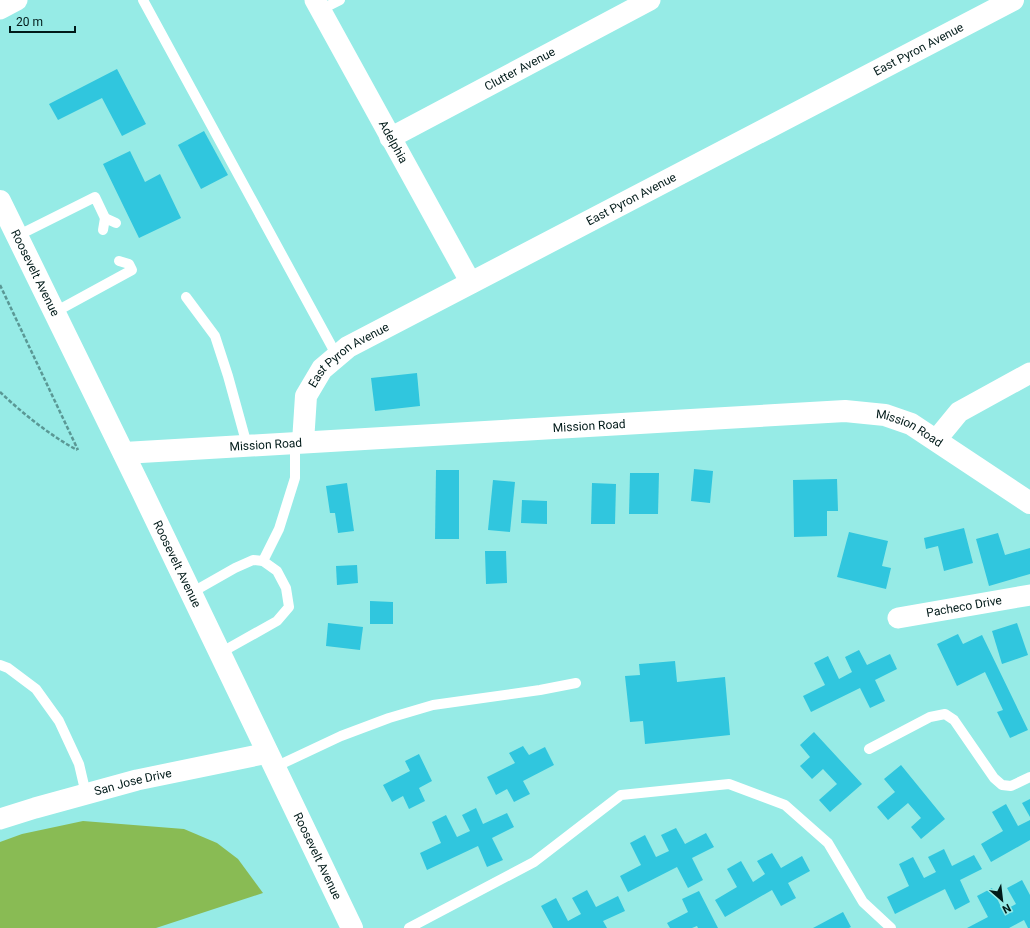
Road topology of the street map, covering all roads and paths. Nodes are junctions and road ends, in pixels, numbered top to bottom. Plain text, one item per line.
1 (143, 0) edge
2 (340, 0) edge
3 (650, 0) edge
4 (1013, 0) edge
5 (318, 5) edge
6 (390, 138) junction
7 (0, 201) edge
8 (105, 218) junction
9 (116, 223) dead end
10 (103, 230) dead end
11 (17, 236) junction
12 (127, 260) dead end
13 (470, 284) junction
14 (0, 285) edge
15 (186, 297) dead end
16 (55, 312) junction
17 (337, 356) junction
18 (1027, 379) edge
19 (0, 392) edge
20 (936, 440) junction
21 (299, 442) junction
22 (247, 445) junction
23 (124, 453) junction
24 (1030, 503) edge
25 (264, 561) junction
26 (192, 593) junction
27 (1030, 595) edge
28 (898, 618) dead end
29 (220, 653) junction
30 (0, 665) edge
31 (576, 683) dead end
32 (869, 749) dead end
33 (272, 760) junction
34 (1030, 777) edge
35 (86, 794) junction
36 (0, 819) edge
37 (352, 928) edge
38 (409, 928) edge
39 (891, 928) edge

1 - 17 lane
2 - 5 lane
3 - 6 street, Clutter Avenue
4 - 13 street, East Pyron Avenue
5 - 6 street, Adelphia
6 - 13 street, Adelphia
7 - 11 street, Roosevelt Avenue
8 - 9 lane
8 - 10 lane
8 - 11 lane
11 - 16 street, Roosevelt Avenue
12 - 16 lane
13 - 17 street, East Pyron Avenue
14 - 19 path
15 - 22 lane
16 - 23 street, Roosevelt Avenue
17 - 21 street, East Pyron Avenue
18 - 20 street
20 - 21 street, Mission Road
20 - 24 street, Mission Road
21 - 22 street, Mission Road
21 - 25 lane
22 - 23 street, Mission Road
23 - 26 street, Roosevelt Avenue
25 - 26 lane
25 - 29 lane
26 - 29 street, Roosevelt Avenue
27 - 28 street, Pacheco Drive
29 - 33 street, Roosevelt Avenue
30 - 35 lane
31 - 33 lane
32 - 34 lane
33 - 35 street, San Jose Drive
33 - 37 street, Roosevelt Avenue
35 - 36 street, San Jose Drive
38 - 39 lane

